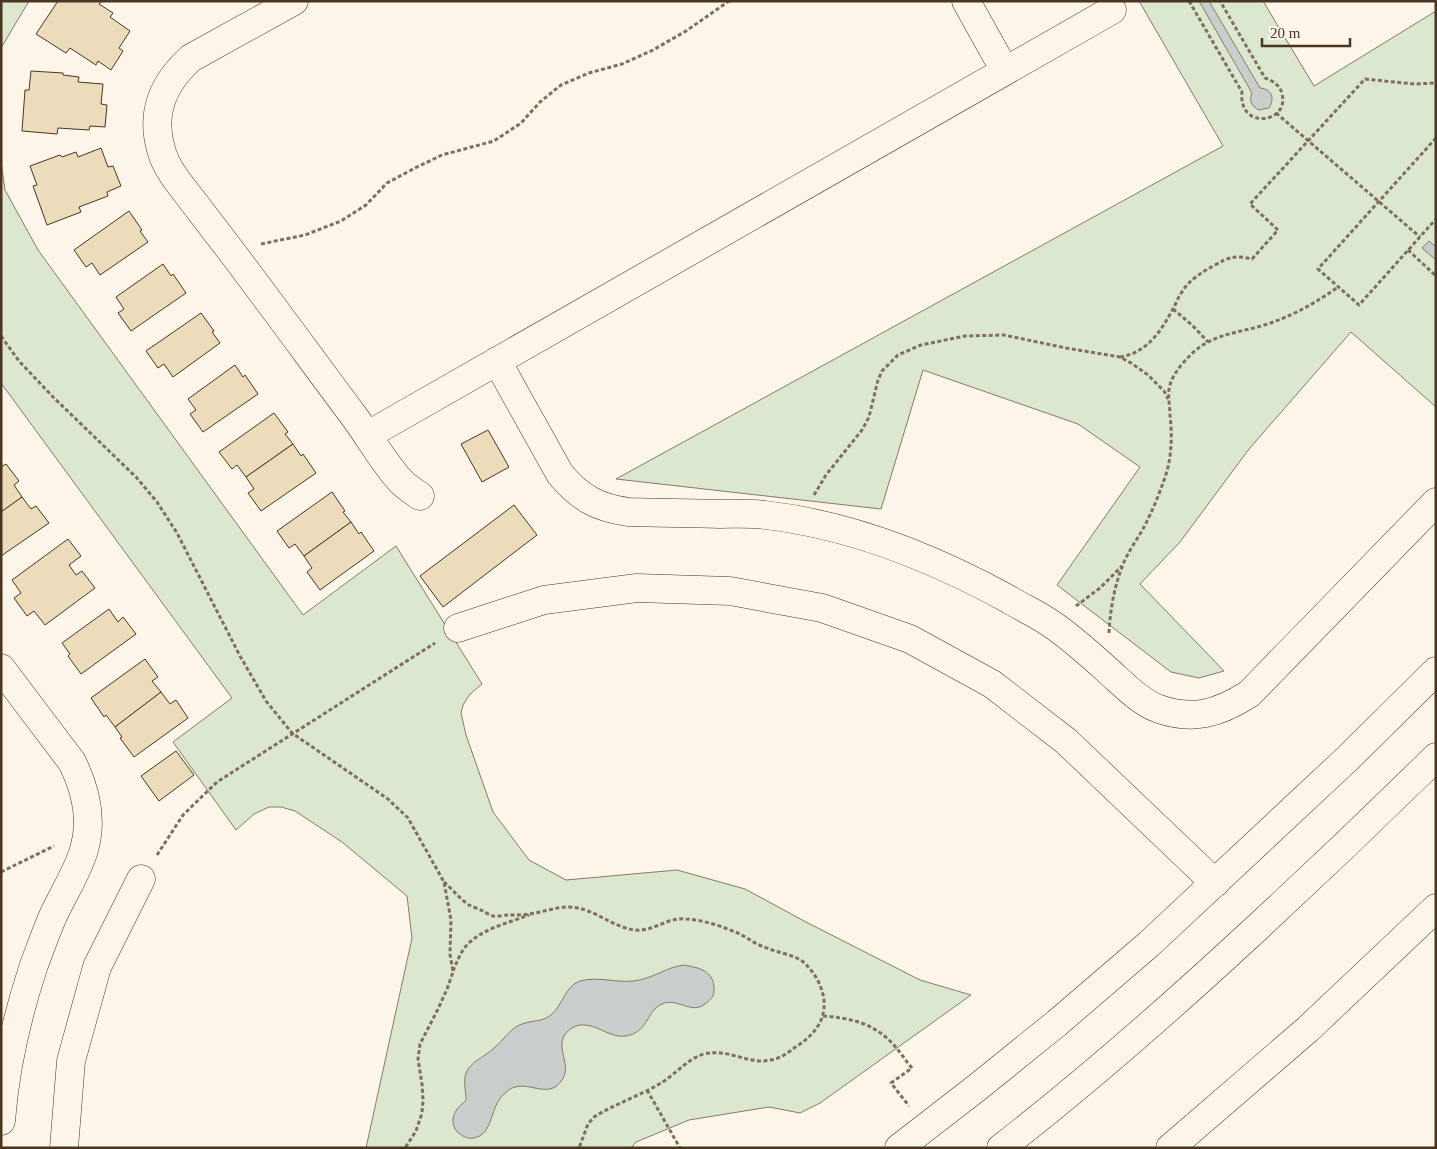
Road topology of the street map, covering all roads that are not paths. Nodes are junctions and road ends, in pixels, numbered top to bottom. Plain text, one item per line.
1 (294, 1) edge
2 (966, 1) edge
3 (1112, 10) dead end
4 (1005, 71) junction
5 (497, 361) junction
6 (368, 435) junction
7 (420, 496) dead end
8 (1436, 502) edge
9 (458, 628) road end
10 (1, 668) edge
11 (1436, 671) edge
12 (1436, 757) edge
13 (141, 879) road end
14 (1214, 883) junction
15 (1436, 908) edge
16 (1, 1122) edge
17 (64, 1148) edge
18 (899, 1148) edge
19 (1001, 1148) edge
20 (1170, 1148) edge

1 - 6 street
2 - 4 street
3 - 4 street
4 - 5 street
5 - 6 street
5 - 8 street
6 - 7 street
9 - 14 street
10 - 16 street
11 - 14 street
12 - 19 street
13 - 17 street
14 - 18 street
15 - 20 street

